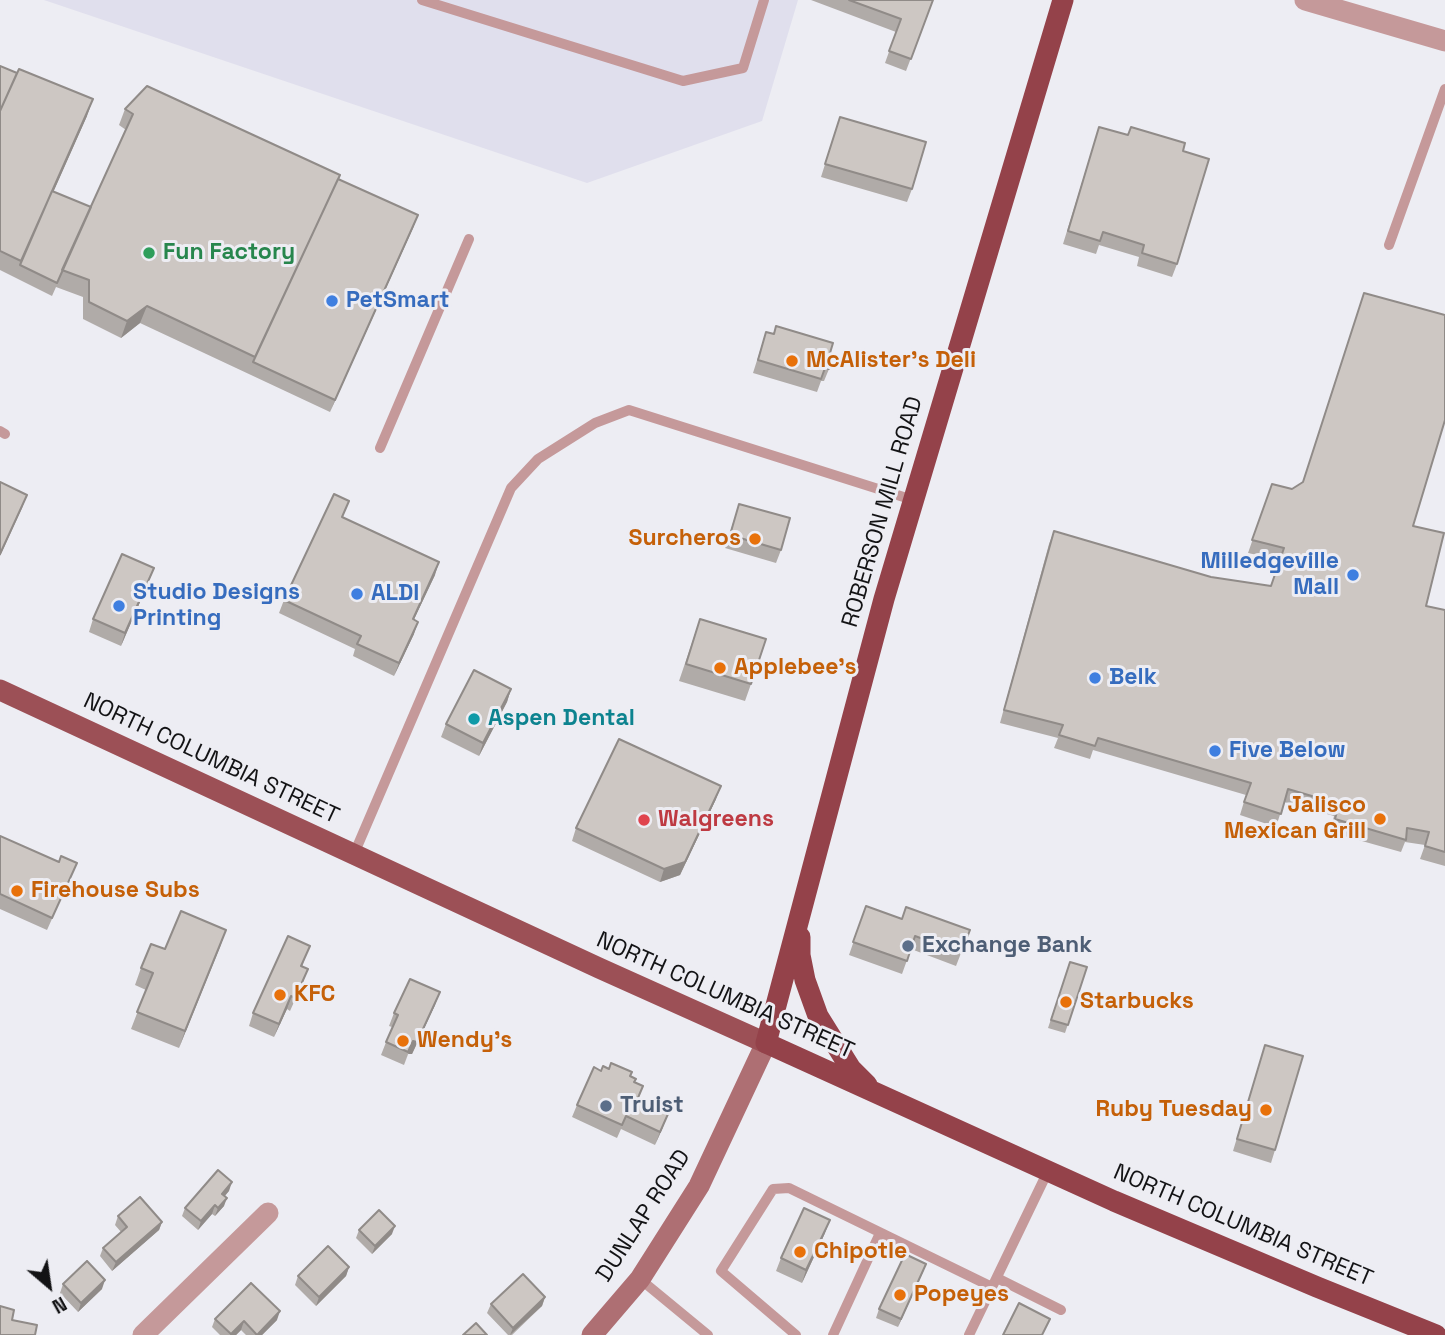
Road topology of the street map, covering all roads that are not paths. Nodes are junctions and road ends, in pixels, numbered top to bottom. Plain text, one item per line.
1 (422, 0) edge
2 (764, 0) edge
3 (1063, 0) edge
4 (1305, 0) edge
5 (1445, 41) edge
6 (1445, 89) edge
7 (469, 239) dead end
8 (1389, 244) dead end
9 (380, 448) dead end
10 (913, 500) junction
11 (0, 690) edge
12 (354, 854) junction
13 (800, 915) junction
14 (766, 1043) junction
15 (873, 1092) junction
16 (1048, 1171) junction
17 (268, 1213) dead end
18 (880, 1233) junction
19 (640, 1279) junction
20 (995, 1283) junction
21 (1061, 1310) dead end
22 (143, 1335) edge
23 (592, 1335) edge
24 (708, 1335) edge
25 (796, 1335) edge
26 (834, 1335) edge
27 (969, 1335) edge
28 (1436, 1335) edge

1 - 2 lane
3 - 10 highway, ROBERSON MILL ROAD
4 - 5 street
6 - 8 lane
7 - 9 lane
10 - 12 lane
10 - 13 highway, ROBERSON MILL ROAD
11 - 12 main road, NORTH COLUMBIA STREET
12 - 14 main road, NORTH COLUMBIA STREET
13 - 14 highway, ROBERSON MILL ROAD
13 - 15 highway
14 - 15 highway, NORTH COLUMBIA STREET
14 - 19 main road, DUNLAP ROAD
15 - 16 highway, NORTH COLUMBIA STREET
16 - 20 lane
16 - 28 highway, NORTH COLUMBIA STREET
17 - 22 street
18 - 20 lane
18 - 25 lane
18 - 26 lane
19 - 23 main road, DUNLAP ROAD
19 - 24 lane
20 - 21 lane
20 - 27 lane

